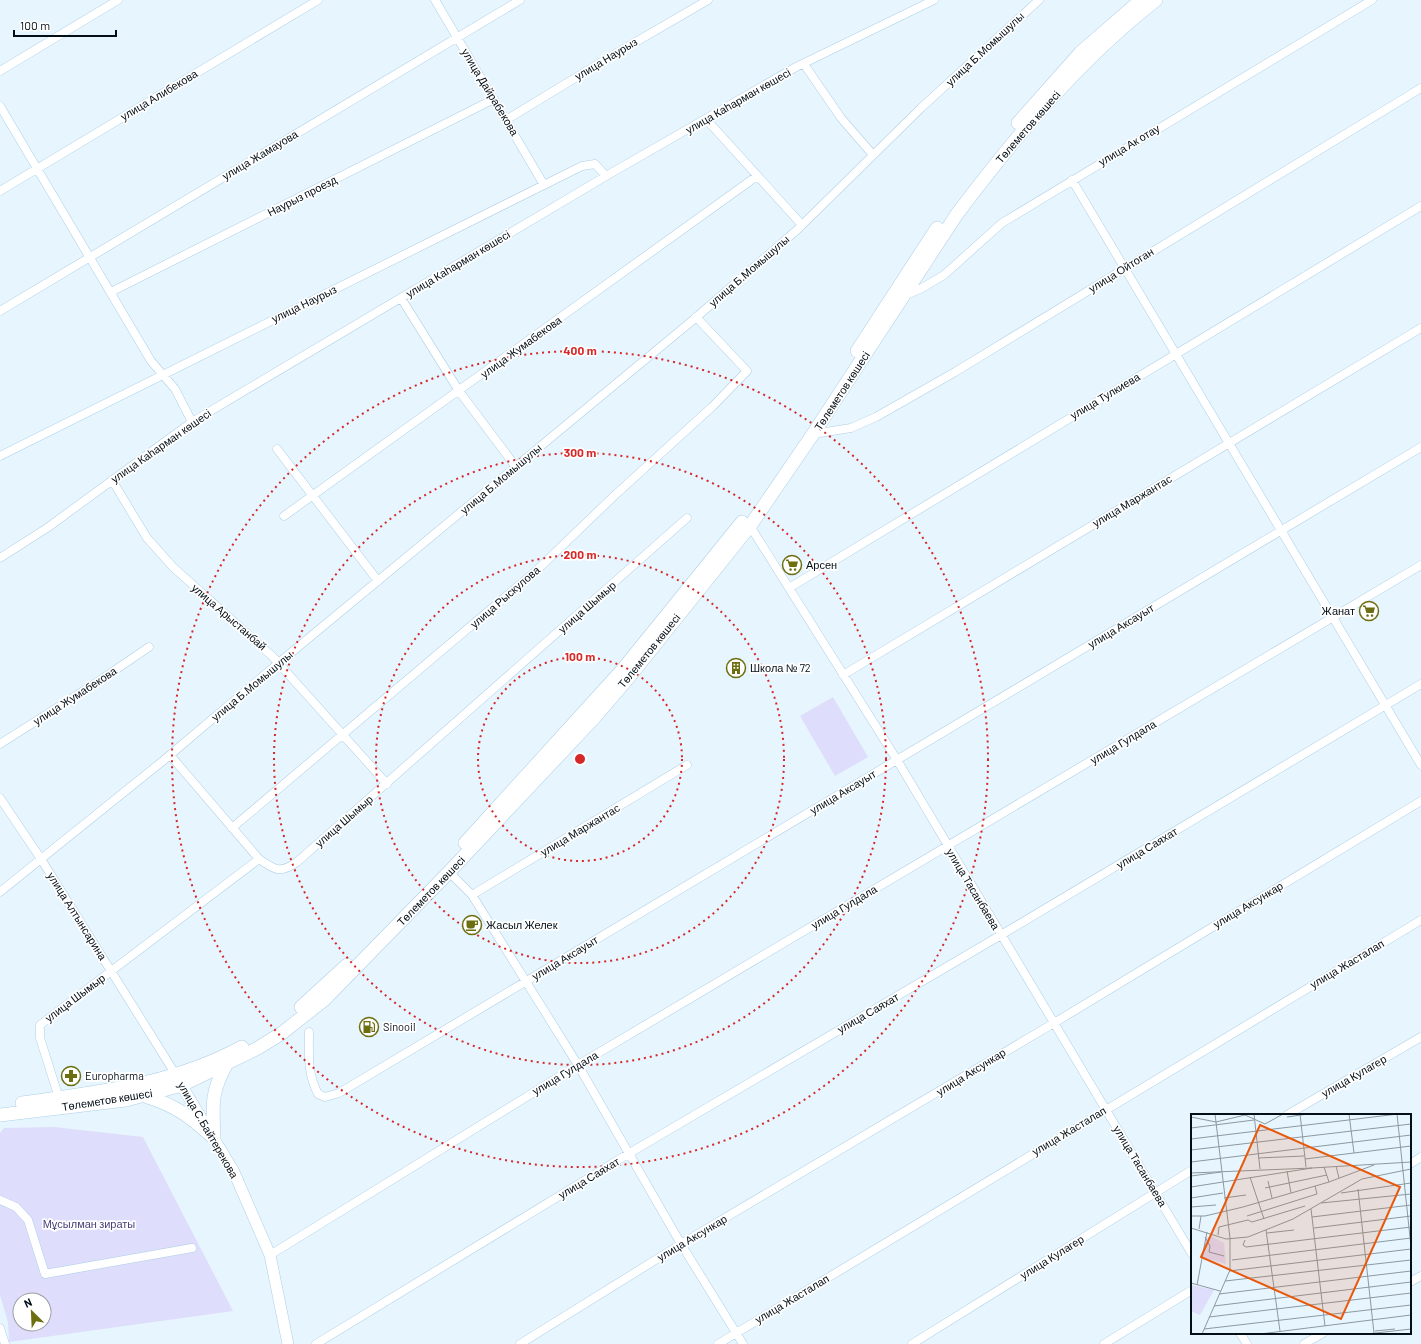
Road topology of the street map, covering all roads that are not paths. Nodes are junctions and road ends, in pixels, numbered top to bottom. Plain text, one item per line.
1 (118, 0) edge
2 (318, 0) edge
3 (435, 0) edge
4 (520, 0) edge
5 (708, 0) edge
6 (934, 0) edge
7 (1039, 0) edge
8 (1141, 0) edge
9 (1156, 0) edge
10 (1372, 0) edge
11 (457, 38) junction
12 (804, 64) junction
13 (0, 71) edge
14 (1421, 88) edge
15 (494, 99) junction
16 (0, 106) edge
17 (706, 119) junction
18 (506, 120) junction
19 (874, 155) junction
20 (37, 169) junction
21 (606, 176) junction
22 (758, 176) junction
23 (1072, 180) junction
24 (544, 185) junction
25 (0, 191) edge
26 (1421, 206) edge
27 (802, 225) junction
28 (89, 258) junction
29 (1124, 269) junction
30 (111, 292) junction
31 (899, 294) junction
32 (401, 298) junction
33 (0, 311) edge
34 (696, 317) junction
35 (1421, 328) edge
36 (1175, 354) junction
37 (162, 374) junction
38 (459, 391) junction
39 (192, 422) junction
40 (813, 434) junction
41 (1228, 444) junction
42 (1421, 447) edge
43 (277, 450) dead end
44 (0, 456) edge
45 (516, 467) junction
46 (112, 480) junction
47 (313, 496) junction
48 (284, 516) dead end
49 (687, 518) dead end
50 (750, 526) junction
51 (1280, 530) junction
52 (0, 558) edge
53 (1421, 565) edge
54 (378, 581) junction
55 (789, 588) junction
56 (1333, 617) junction
57 (148, 647) dead end
58 (278, 664) junction
59 (844, 675) junction
60 (1421, 684) edge
61 (1386, 705) junction
62 (343, 735) junction
63 (0, 744) edge
64 (170, 756) junction
65 (897, 760) junction
66 (687, 765) dead end
67 (1421, 765) edge
68 (387, 784) junction
69 (0, 798) edge
70 (1421, 801) edge
71 (232, 828) junction
72 (948, 846) junction
73 (41, 859) junction
74 (259, 859) junction
75 (449, 872) junction
76 (0, 892) edge
77 (472, 895) junction
78 (1421, 920) edge
79 (1001, 935) junction
80 (112, 971) junction
81 (525, 982) junction
82 (1054, 1023) junction
83 (309, 1032) dead end
84 (1421, 1037) edge
85 (226, 1065) junction
86 (578, 1065) junction
87 (179, 1080) junction
88 (145, 1096) junction
89 (59, 1098) junction
90 (0, 1106) edge
91 (1106, 1109) junction
92 (1289, 1114) edge
93 (0, 1115) edge
94 (214, 1138) junction
95 (628, 1154) junction
96 (1421, 1158) edge
97 (1411, 1163) edge
98 (1191, 1171) edge
99 (1156, 1192) junction
100 (0, 1200) edge
101 (681, 1244) junction
102 (192, 1248) dead end
103 (1191, 1252) edge
104 (270, 1254) junction
105 (1421, 1276) edge
106 (1411, 1281) edge
107 (1191, 1291) edge
108 (0, 1328) edge
109 (736, 1333) junction
110 (1241, 1334) edge
111 (1321, 1334) edge
112 (5, 1344) edge
113 (288, 1344) edge
114 (316, 1344) edge
115 (520, 1344) edge
116 (718, 1344) edge
117 (743, 1344) edge
118 (912, 1344) edge
119 (1104, 1344) edge
120 (1247, 1344) edge
121 (1304, 1344) edge

1 - 13 street
2 - 20 street, улица Алибекова
3 - 11 street, улица Дайрабекова
4 - 11 street, улица Жамауова
5 - 18 street, улица Наурыз
6 - 12 street, улица Каһарман көшесі
7 - 19 street, улица Б.Момышулы
8 - 31 main road, Төлеметов көшесі
9 - 31 main road, Төлеметов көшесі
10 - 23 street, улица Ак отау
11 - 15 street, улица Дайрабекова
11 - 28 street, улица Жамауова
12 - 17 street, улица Каһарман көшесі
12 - 19 street
14 - 29 street, улица Ойтоган
15 - 18 street, улица Дайрабекова
15 - 30 street, Наурыз проезд
16 - 20 street
17 - 21 street, улица Каһарман көшесі
17 - 22 street
18 - 24 street, улица Дайрабекова
19 - 27 street, улица Б.Момышулы
20 - 25 street, улица Алибекова
20 - 28 street
21 - 24 street, улица Наурыз
21 - 32 street, улица Каһарман көшесі
22 - 27 street
22 - 38 street, улица Жумабекова
23 - 29 street
23 - 31 street, улица Ак отау
24 - 37 street, улица Наурыз
26 - 36 street, улица Тулкиева
27 - 34 street, улица Б.Момышулы
28 - 30 street
28 - 33 street, улица Жамауова
29 - 36 street
29 - 40 street, улица Ойтоган
30 - 37 street
31 - 40 main road, Төлеметов көшесі
31 - 87 main road, Төлеметов көшесі
32 - 38 street
32 - 39 street, улица Каһарман көшесі
34 - 45 street, улица Б.Момышулы
34 - 62 street, улица Рыскулова
35 - 41 street, улица Маржантас
36 - 41 street
36 - 55 street, улица Тулкиева
37 - 39 street
37 - 44 street, улица Наурыз
38 - 45 street
38 - 47 street, улица Жумабекова
39 - 46 street, улица Каһарман көшесі
40 - 50 main road, Төлеметов көшесі
41 - 51 street
41 - 59 street, улица Маржантас
42 - 51 street, улица Аксауыт
43 - 47 street
45 - 54 street, улица Б.Момышулы
46 - 52 street, улица Каһарман көшесі
46 - 58 street, улица Арыстанбай
47 - 48 street, улица Жумабекова
47 - 54 street
49 - 68 street, улица Шымыр
50 - 55 street, улица Тасанбаева
50 - 75 main road, Төлеметов көшесі
51 - 56 street
51 - 65 street, улица Аксауыт
53 - 56 street, улица Гулдала
54 - 58 street, улица Б.Момышулы
55 - 59 street, улица Тасанбаева
56 - 61 street
56 - 72 street, улица Гулдала
57 - 63 street, улица Жумабекова
58 - 62 street, улица Арыстанбай
58 - 64 street, улица Б.Момышулы
59 - 65 street, улица Тасанбаева
60 - 61 street, улица Саяхат
61 - 67 street
61 - 79 street, улица Саяхат
62 - 68 street, улица Арыстанбай
62 - 71 street, улица Рыскулова
64 - 71 street
64 - 73 street, улица Б.Момышулы
65 - 72 street, улица Тасанбаева
65 - 81 street, улица Аксауыт
66 - 77 street, улица Маржантас
68 - 74 street, улица Шымыр
69 - 73 street, улица Алтынсарина
70 - 82 street, улица Аксункар
71 - 74 street
72 - 79 street, улица Тасанбаева
72 - 86 street, улица Гулдала
73 - 76 street, улица Б.Момышулы
73 - 80 street, улица Алтынсарина
74 - 80 street, улица Шымыр
75 - 77 street
75 - 85 main road, Төлеметов көшесі
77 - 81 street
78 - 91 street, улица Жасталап
79 - 82 street, улица Тасанбаева
79 - 95 street, улица Саяхат
80 - 87 street, улица Алтынсарина
80 - 89 street, улица Шымыр
81 - 83 street, улица Аксауыт
81 - 86 street
82 - 91 street, улица Тасанбаева
82 - 101 street, улица Аксункар
84 - 92 street, улица Кулагер
85 - 87 main road, Төлеметов көшесі
85 - 94 main road
86 - 95 street
86 - 104 street, улица Гулдала
87 - 88 main road, Төлеметов көшесі
87 - 89 main road, Төлеметов көшесі
87 - 94 main road, улица С.Байтерекова
88 - 93 main road, Төлеметов көшесі
88 - 94 main road
89 - 90 main road, Төлеметов көшесі
91 - 99 street, улица Тасанбаева
91 - 109 street, улица Жасталап
94 - 104 main road, улица С.Байтерекова
95 - 101 street
95 - 114 street, улица Саяхат
96 - 97 street
98 - 99 street, улица Кулагер
99 - 103 street, улица Тасанбаева
99 - 118 street, улица Кулагер
100 - 102 street
101 - 109 street
101 - 115 street, улица Аксункар
104 - 113 main road, улица С.Байтерекова
105 - 106 street
107 - 119 street
108 - 112 street
109 - 116 street, улица Жасталап
109 - 117 street
110 - 120 street
111 - 121 street

